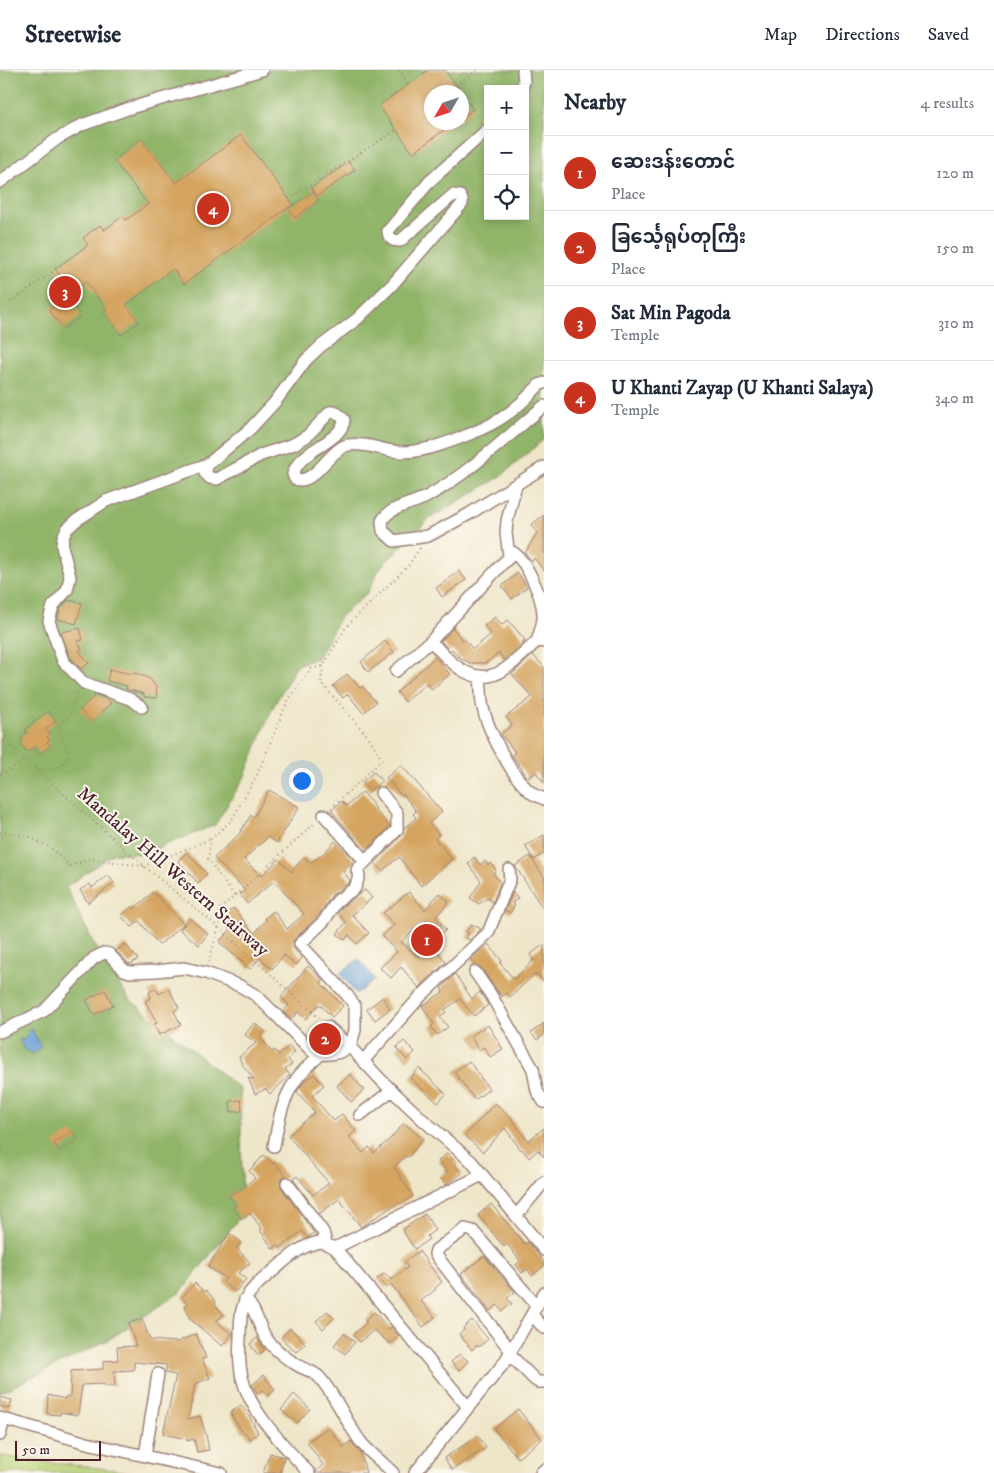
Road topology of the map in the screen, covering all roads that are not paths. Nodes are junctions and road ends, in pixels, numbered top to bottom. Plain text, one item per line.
1 (262, 70) edge
2 (523, 70) edge
3 (523, 85) edge
4 (487, 130) edge
5 (0, 182) edge
6 (544, 383) edge
7 (544, 406) edge
8 (208, 464) junction
9 (544, 467) edge
10 (516, 485) junction
11 (509, 556) junction
12 (431, 641) junction
13 (541, 642) edge
14 (396, 671) dead end
15 (480, 676) junction
16 (142, 707) dead end
17 (381, 793) dead end
18 (544, 799) edge
19 (324, 815) road end
20 (365, 861) junction
21 (509, 870) dead end
22 (475, 972) dead end
23 (328, 1027) road end
24 (0, 1032) edge
25 (350, 1047) junction
26 (320, 1054) junction
27 (363, 1061) junction
28 (392, 1090) junction
29 (544, 1102) edge
30 (360, 1115) dead end
31 (274, 1146) dead end
32 (482, 1174) junction
33 (544, 1182) edge
34 (287, 1183) dead end
35 (516, 1216) junction
36 (330, 1245) junction
37 (544, 1250) edge
38 (544, 1293) edge
39 (245, 1300) junction
40 (534, 1310) junction
41 (544, 1328) edge
42 (510, 1353) junction
43 (158, 1374) dead end
44 (544, 1382) edge
45 (468, 1407) junction
46 (2, 1419) edge
47 (0, 1435) edge
48 (145, 1456) junction
49 (544, 1470) edge
50 (220, 1473) edge
51 (309, 1473) edge
52 (393, 1473) edge
53 (415, 1473) edge
54 (541, 1473) edge

1 - 5 street
2 - 3 street
4 - 8 street
6 - 8 street
7 - 10 street
8 - 16 street
9 - 10 street
10 - 11 street
11 - 12 street
11 - 13 street
12 - 14 street
12 - 15 street
13 - 15 street
15 - 18 street
17 - 20 street
19 - 20 street
20 - 25 street
21 - 27 street
22 - 29 street
23 - 25 street
24 - 26 street
25 - 26 street
25 - 27 street
26 - 31 street
27 - 28 street
28 - 30 street
28 - 32 street
32 - 35 street
32 - 36 street
33 - 35 street
34 - 36 street
35 - 37 street
36 - 39 street
36 - 45 street
38 - 40 street
39 - 51 street
39 - 52 street
40 - 41 street
40 - 42 street
40 - 42 street
42 - 44 street
42 - 45 street
43 - 48 street
45 - 53 street
46 - 47 street
46 - 48 street
48 - 50 street
49 - 54 street

